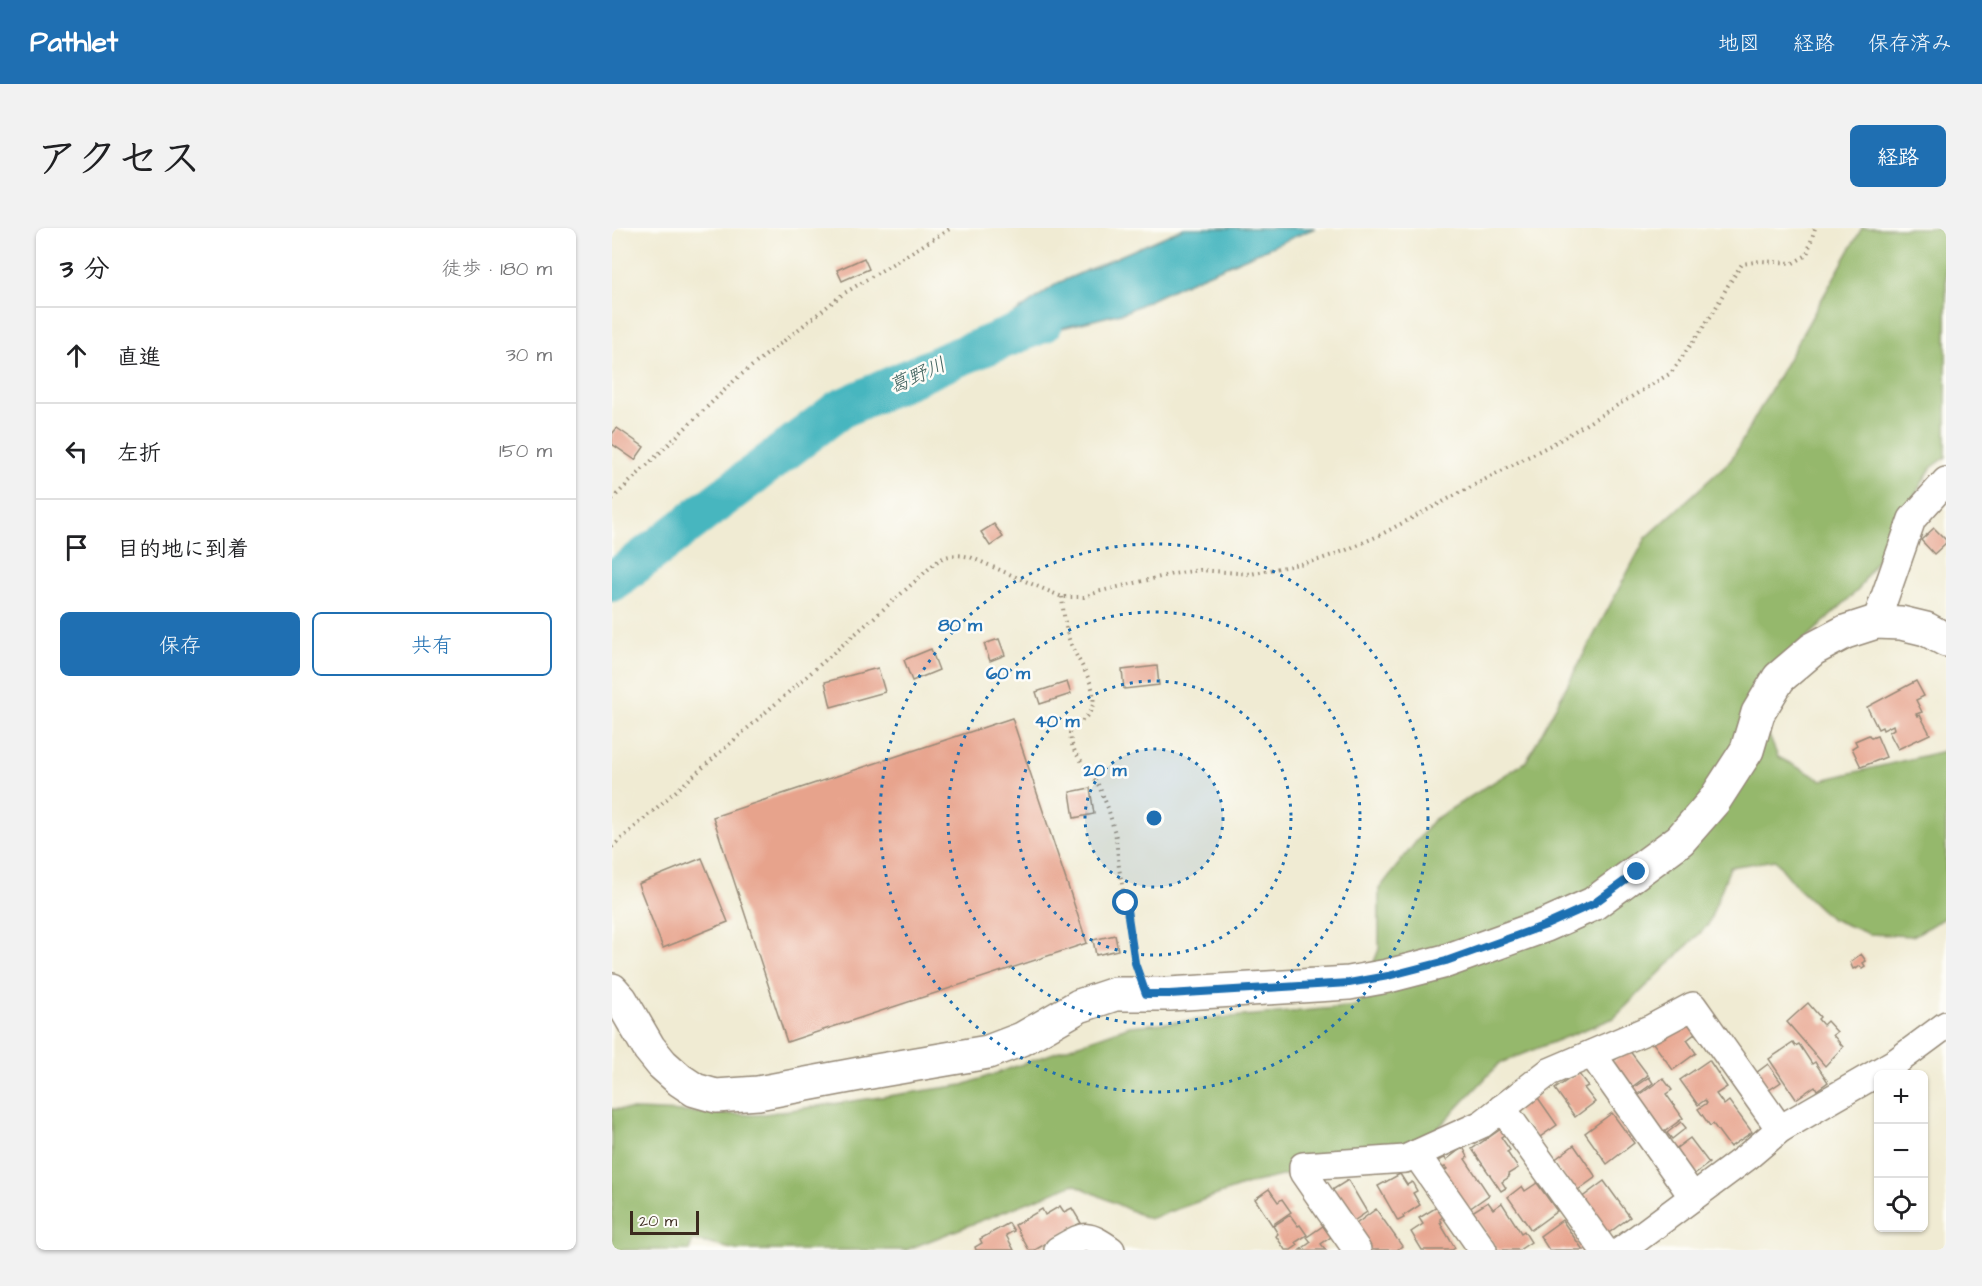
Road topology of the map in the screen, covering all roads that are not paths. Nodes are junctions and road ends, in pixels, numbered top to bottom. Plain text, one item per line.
1 (1946, 481) edge
2 (1876, 622) junction
3 (1946, 640) edge
4 (612, 990) edge
5 (1946, 1025) edge
6 (1592, 1054) junction
7 (1502, 1108) junction
8 (1780, 1129) junction
9 (1416, 1154) junction
10 (1693, 1197) junction
11 (1059, 1250) edge
12 (1111, 1250) edge
13 (1357, 1250) edge
14 (1483, 1250) edge
15 (1605, 1250) edge
16 (1622, 1250) edge

1 - 2 street
2 - 3 street
2 - 4 street
5 - 8 street
6 - 7 street
6 - 8 street
6 - 10 street
7 - 9 street
7 - 15 street
8 - 10 street
9 - 13 street
9 - 14 street
10 - 16 street
11 - 12 street

